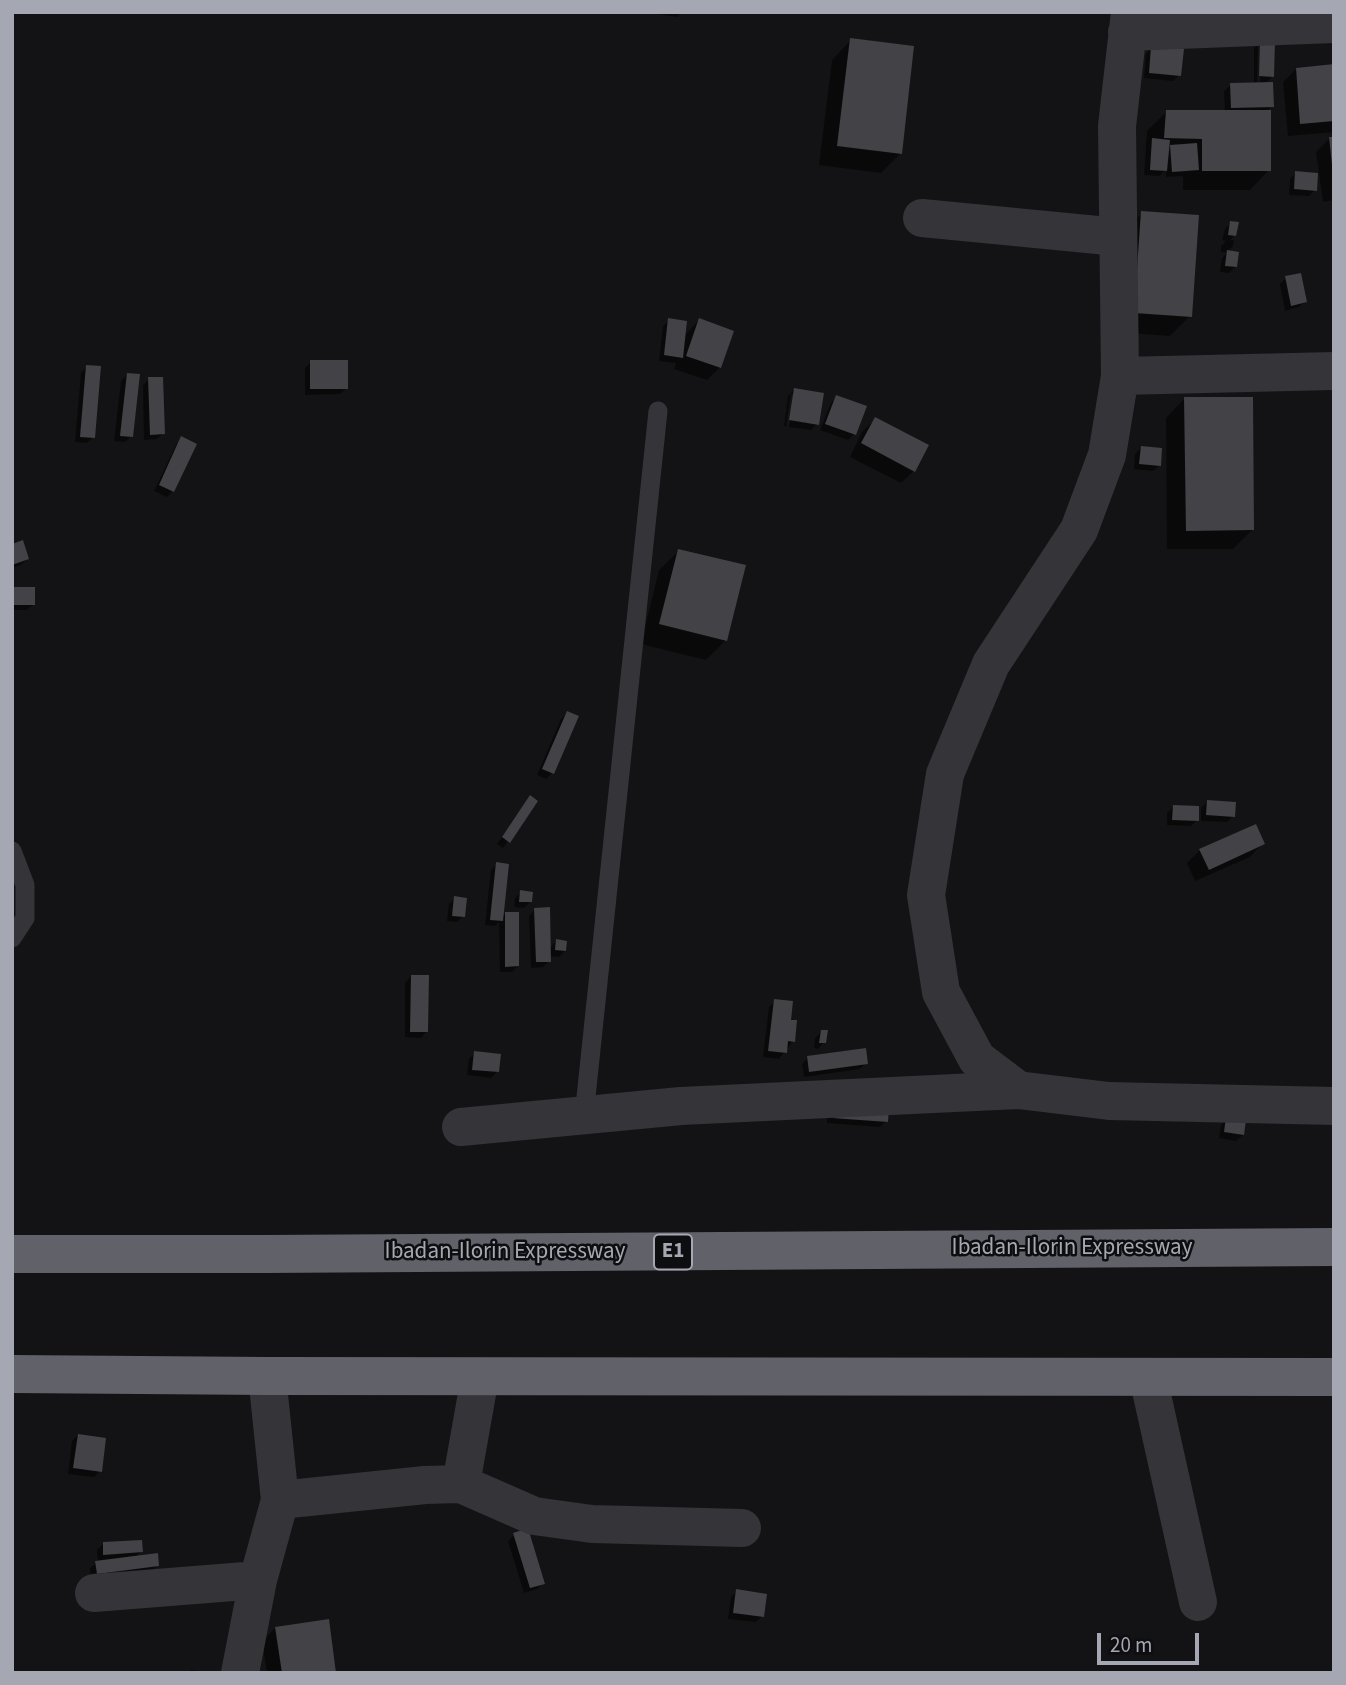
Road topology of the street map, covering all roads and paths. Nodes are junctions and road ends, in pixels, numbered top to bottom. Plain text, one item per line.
1 (1128, 22) edge
2 (1334, 24) edge
3 (922, 218) dead end
4 (1118, 237) junction
5 (1334, 371) edge
6 (1120, 376) junction
7 (658, 411) dead end
8 (12, 851) edge
9 (12, 938) edge
10 (1018, 1090) junction
11 (1334, 1106) edge
12 (584, 1116) junction
13 (461, 1127) dead end
14 (1334, 1247) edge
15 (12, 1254) edge
16 (12, 1374) edge
17 (267, 1376) junction
18 (480, 1377) junction
19 (1148, 1377) junction
20 (1334, 1377) edge
21 (461, 1484) junction
22 (280, 1500) junction
23 (742, 1528) dead end
24 (258, 1580) junction
25 (94, 1593) dead end
26 (1198, 1602) dead end
27 (240, 1673) edge

1 - 2 street
1 - 4 street
3 - 4 street
4 - 6 street
5 - 6 street
6 - 10 street
7 - 12 lane
8 - 9 lane
10 - 11 street
10 - 12 street
12 - 13 street
14 - 15 highway, Ibadan-Ilorin Expressway / E1
16 - 17 highway
17 - 18 highway
17 - 22 street
18 - 19 highway
18 - 21 street
19 - 20 highway
19 - 26 street
21 - 22 street
21 - 23 street
22 - 24 street
24 - 25 street
24 - 27 street

